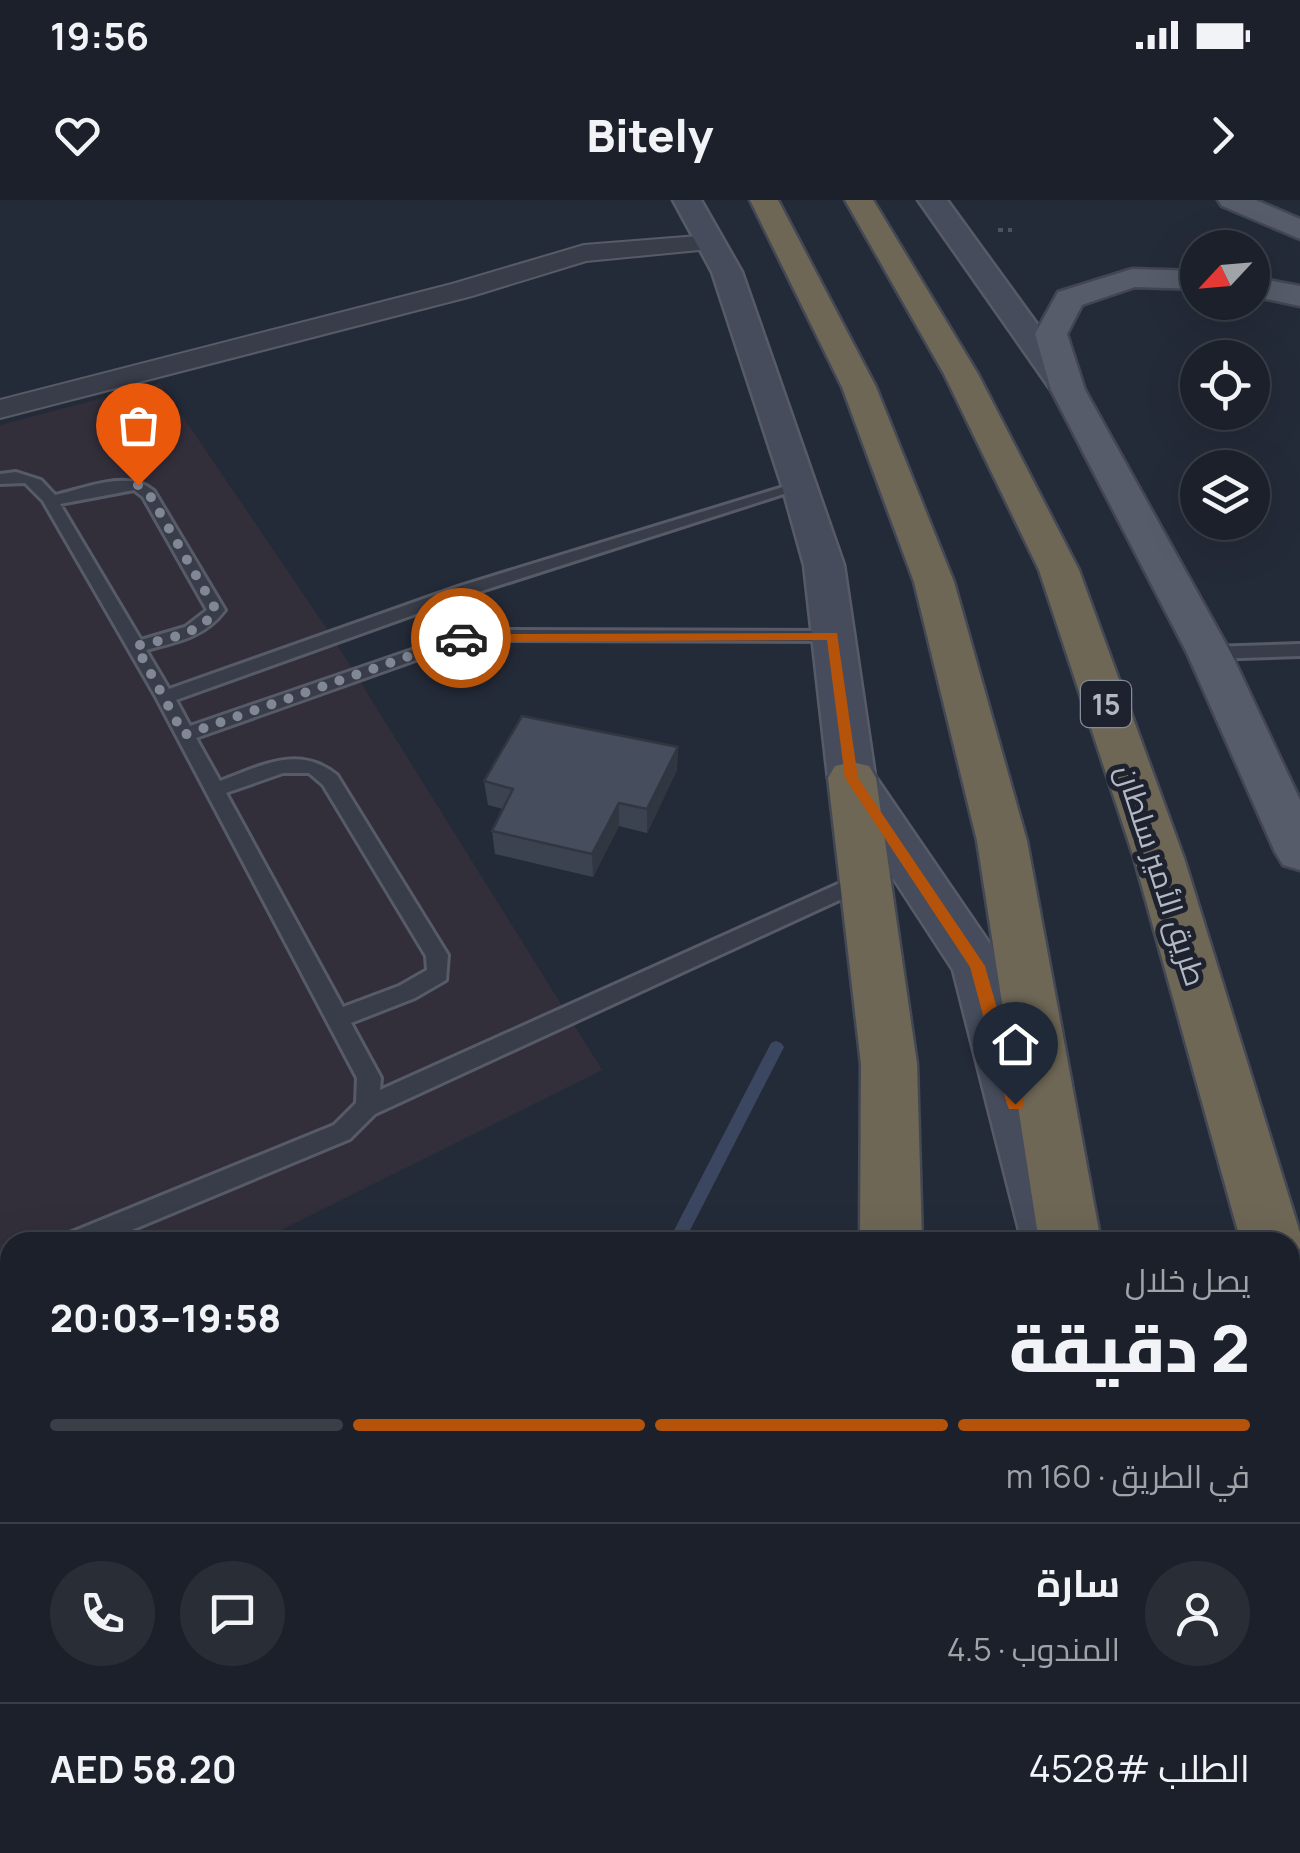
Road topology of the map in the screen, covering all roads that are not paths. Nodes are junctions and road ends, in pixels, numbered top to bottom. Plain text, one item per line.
1 (687, 200) edge
2 (764, 200) edge
3 (859, 200) edge
4 (932, 200) edge
5 (1232, 200) edge
6 (1300, 230) edge
7 (711, 243) junction
8 (1180, 279) edge
9 (1270, 290) edge
10 (1300, 296) edge
11 (1068, 390) junction
12 (0, 409) edge
13 (0, 478) edge
14 (801, 486) junction
15 (51, 502) junction
16 (466, 613) junction
17 (833, 636) junction
18 (136, 646) junction
19 (1300, 650) edge
20 (1209, 653) junction
21 (165, 697) junction
22 (184, 735) junction
23 (852, 778) junction
24 (214, 790) junction
25 (1299, 849) edge
26 (864, 880) junction
27 (337, 1019) junction
28 (368, 1107) junction
29 (100, 1232) edge
30 (891, 1232) edge
31 (1050, 1232) edge
32 (1068, 1232) edge
33 (1269, 1232) edge

1 - 7 main road
2 - 32 highway
3 - 33 highway, طريق الأمير سلطان / 15
4 - 11 main road
5 - 6 main road
7 - 12 street
7 - 14 main road
8 - 11 main road
9 - 10 main road
11 - 20 main road
13 - 15 lane
14 - 16 lane
14 - 17 main road
15 - 18 lane
15 - 18 lane
16 - 17 lane
16 - 21 lane
16 - 22 lane
17 - 23 main road
18 - 21 lane
19 - 20 lane
20 - 25 main road
21 - 22 lane
22 - 24 lane
23 - 26 highway
23 - 31 main road
24 - 27 lane
24 - 27 lane
26 - 28 lane
26 - 30 highway
27 - 28 lane
28 - 29 lane

